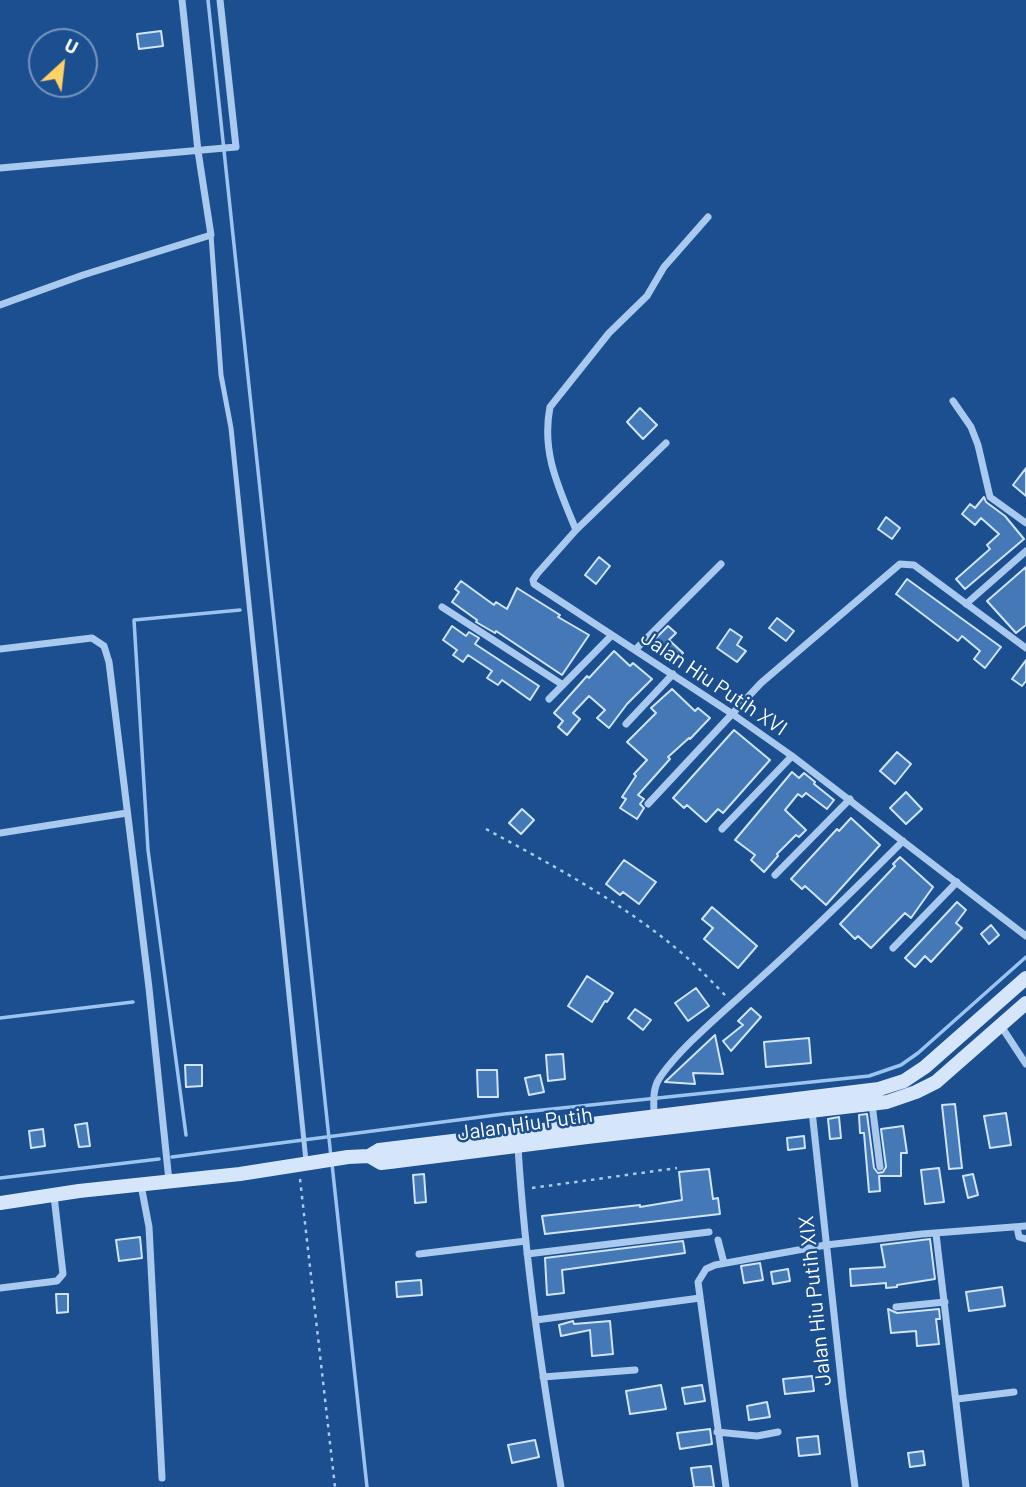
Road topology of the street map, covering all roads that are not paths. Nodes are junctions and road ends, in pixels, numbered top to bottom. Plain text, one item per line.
1 (182, 0) edge
2 (220, 0) edge
3 (198, 151) junction
4 (0, 168) edge
5 (708, 217) dead end
6 (211, 234) junction
7 (0, 305) edge
8 (953, 401) dead end
9 (666, 443) dead end
10 (1026, 523) edge
11 (576, 530) junction
12 (1026, 551) edge
13 (721, 564) dead end
14 (966, 604) junction
15 (442, 607) dead end
16 (612, 635) junction
17 (1025, 645) edge
18 (0, 649) edge
19 (635, 650) junction
20 (673, 674) junction
21 (563, 685) junction
22 (549, 699) dead end
23 (731, 713) junction
24 (626, 724) dead end
25 (792, 756) junction
26 (850, 799) junction
27 (648, 804) dead end
28 (127, 814) junction
29 (722, 829) dead end
30 (0, 833) edge
31 (903, 841) junction
32 (775, 875) dead end
33 (957, 882) junction
34 (1026, 936) edge
35 (893, 948) dead end
36 (1026, 978) edge
37 (1003, 1000) junction
38 (1026, 1003) edge
39 (1014, 1014) junction
40 (1001, 1026) junction
41 (1026, 1064) edge
42 (872, 1104) junction
43 (812, 1111) junction
44 (738, 1112) junction
45 (654, 1116) junction
46 (518, 1147) junction
47 (369, 1156) junction
48 (305, 1164) junction
49 (880, 1167) dead end
50 (169, 1182) junction
51 (141, 1185) junction
52 (54, 1196) junction
53 (0, 1203) edge
54 (1022, 1227) edge
55 (709, 1232) dead end
56 (936, 1234) junction
57 (1026, 1239) edge
58 (718, 1240) dead end
59 (526, 1241) junction
60 (826, 1245) junction
61 (419, 1254) dead end
62 (527, 1254) junction
63 (724, 1263) junction
64 (0, 1288) edge
65 (700, 1298) junction
66 (945, 1302) junction
67 (896, 1307) dead end
68 (536, 1320) junction
69 (635, 1370) dead end
70 (543, 1377) junction
71 (1014, 1392) dead end
72 (957, 1399) junction
73 (717, 1432) junction
74 (778, 1432) dead end
75 (162, 1478) dead end
76 (561, 1487) edge
77 (726, 1487) edge
78 (855, 1487) edge
79 (966, 1487) edge

1 - 3 street
2 - 3 street
3 - 4 street
3 - 6 street
5 - 11 street
6 - 7 street
6 - 48 lane
8 - 10 street
9 - 11 street, Jalan Hiu Putih XVI
11 - 16 street, Jalan Hiu Putih XVI
12 - 14 street
13 - 19 street
14 - 17 street
14 - 23 street
15 - 21 street
16 - 19 street, Jalan Hiu Putih XVI
16 - 21 street
18 - 28 street
19 - 20 street, Jalan Hiu Putih XVI
20 - 23 street, Jalan Hiu Putih XVI
20 - 24 street
21 - 22 street
23 - 25 street, Jalan Hiu Putih XVI
23 - 27 street
25 - 26 street, Jalan Hiu Putih XVI
25 - 29 street
26 - 31 street, Jalan Hiu Putih XVI
26 - 32 street
28 - 30 street
28 - 50 street
31 - 33 street, Jalan Hiu Putih XVI
31 - 45 street
33 - 34 street, Jalan Hiu Putih XVI
33 - 35 street
36 - 37 street
37 - 39 street
37 - 44 street
38 - 39 street, Jalan Hiu Putih
39 - 40 street, Jalan Hiu Putih
40 - 41 street
40 - 42 street, Jalan Hiu Putih
42 - 43 street, Jalan Hiu Putih
42 - 49 street
43 - 44 street, Jalan Hiu Putih
43 - 60 street, Jalan Hiu Putih XIX
44 - 45 street
44 - 46 street, Jalan Hiu Putih
45 - 47 street
46 - 47 street, Jalan Hiu Putih
46 - 59 street
47 - 48 street, Jalan Hiu Putih
48 - 50 street, Jalan Hiu Putih
50 - 51 street, Jalan Hiu Putih
51 - 52 street, Jalan Hiu Putih
51 - 75 street
52 - 53 street, Jalan Hiu Putih
52 - 64 street
54 - 56 street
54 - 57 street
55 - 62 street
56 - 60 street
56 - 66 street
58 - 63 street
59 - 61 street
59 - 62 street
60 - 63 street
60 - 78 street, Jalan Hiu Putih XIX
62 - 68 street
63 - 65 street
65 - 68 street
65 - 73 street
66 - 67 street
66 - 72 street
68 - 70 street
69 - 70 street
70 - 76 street
71 - 72 street
72 - 79 street
73 - 74 street
73 - 77 street

